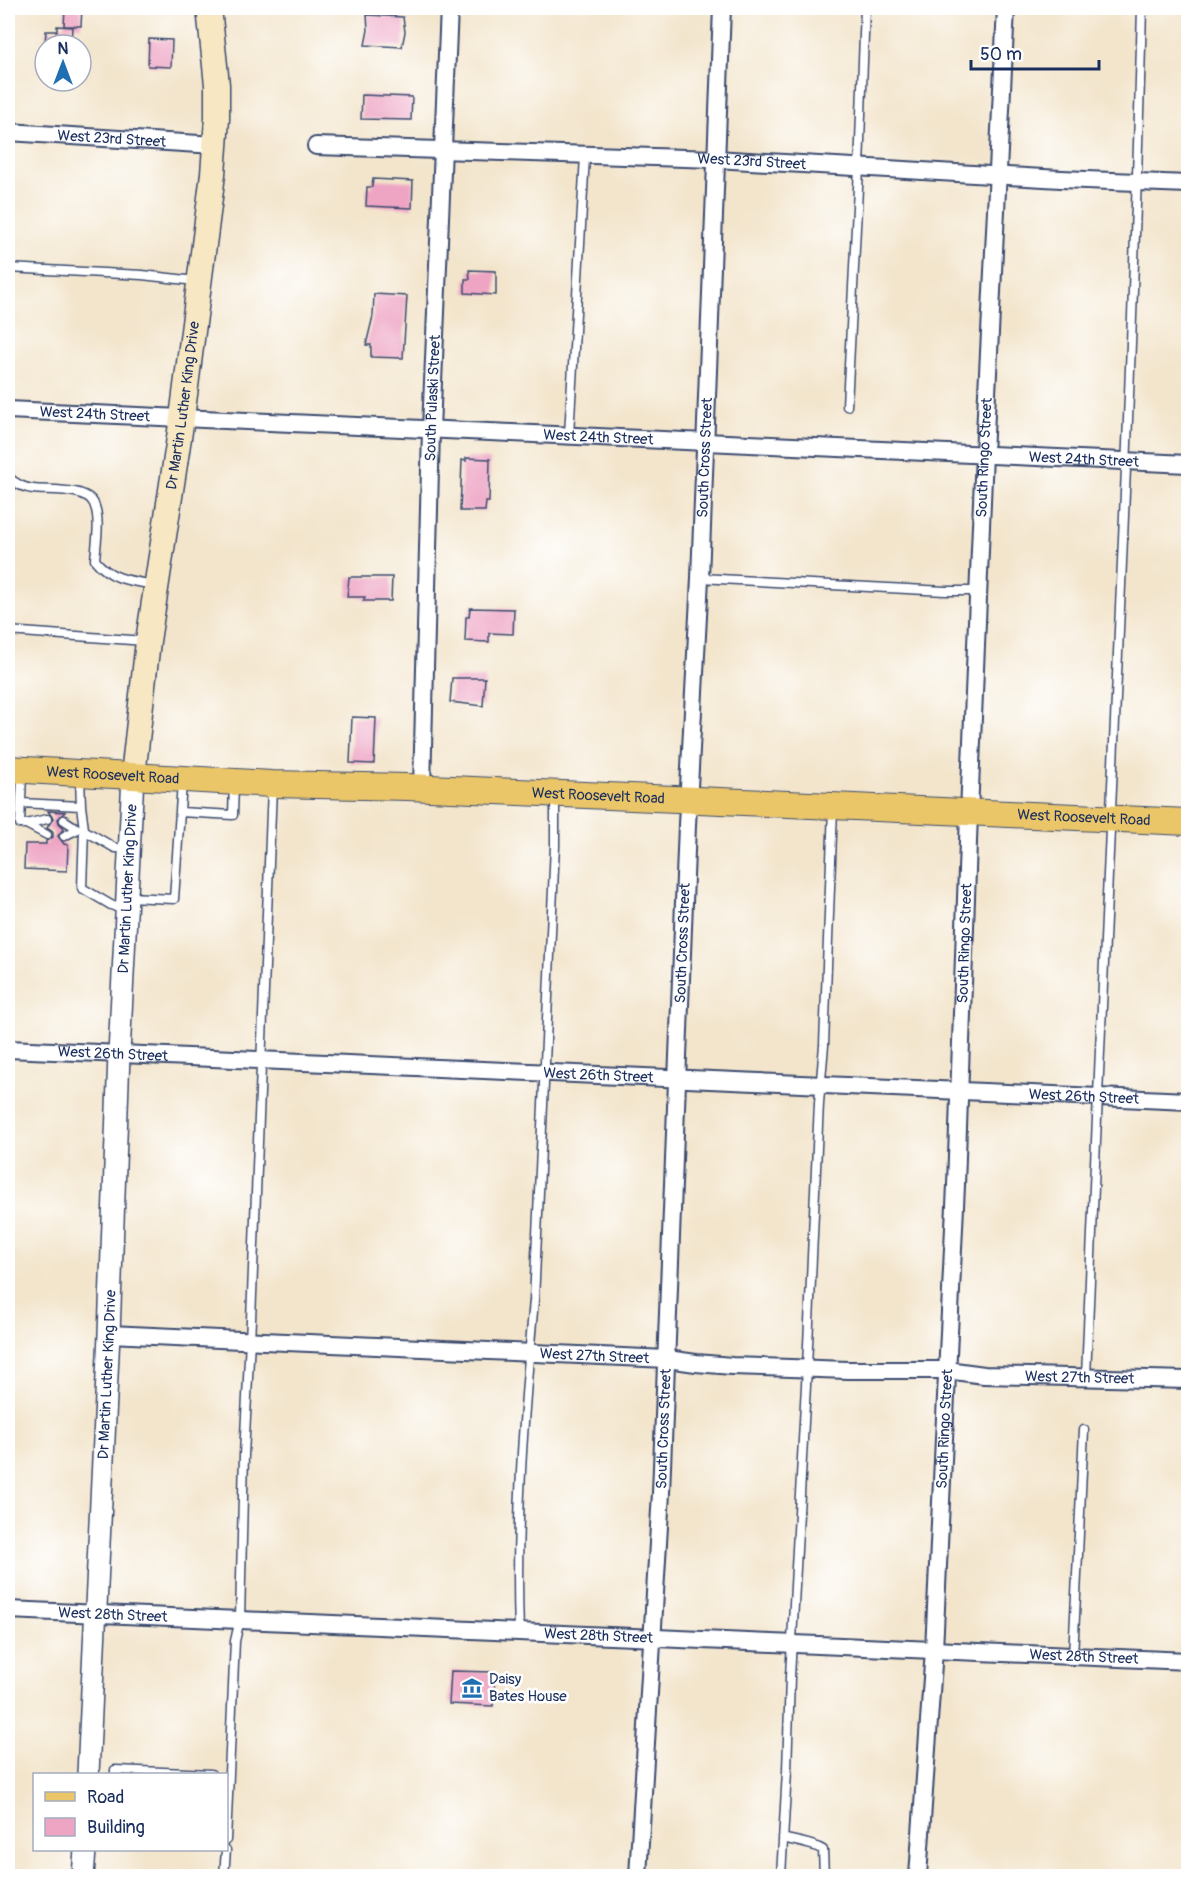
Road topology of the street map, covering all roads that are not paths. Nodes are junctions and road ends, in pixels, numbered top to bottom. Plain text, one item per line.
1 (209, 8) edge
2 (449, 8) edge
3 (722, 8) edge
4 (865, 8) edge
5 (1006, 8) edge
6 (1143, 8) edge
7 (8, 132) edge
8 (215, 145) junction
9 (315, 146) dead end
10 (443, 150) junction
11 (585, 156) junction
12 (715, 159) junction
13 (859, 168) junction
14 (998, 174) junction
15 (1138, 182) junction
16 (1188, 184) edge
17 (8, 268) edge
18 (199, 281) junction
19 (847, 405) dead end
20 (8, 410) edge
21 (182, 418) junction
22 (431, 429) junction
23 (569, 435) junction
24 (705, 442) junction
25 (984, 454) junction
26 (1128, 461) junction
27 (1188, 464) edge
28 (8, 477) edge
29 (700, 578) junction
30 (157, 585) junction
31 (979, 591) junction
32 (8, 631) edge
33 (148, 641) junction
34 (15, 770) edge
35 (80, 773) junction
36 (133, 776) junction
37 (182, 779) junction
38 (234, 782) junction
39 (272, 784) junction
40 (422, 788) junction
41 (555, 794) junction
42 (688, 801) junction
43 (21, 803) junction
44 (81, 806) junction
45 (833, 807) junction
46 (180, 812) junction
47 (969, 813) junction
48 (47, 819) dead end
49 (64, 820) dead end
50 (1111, 820) junction
51 (1188, 822) edge
52 (26, 824) junction
53 (81, 829) junction
54 (47, 835) dead end
55 (64, 836) dead end
56 (129, 848) junction
57 (127, 904) junction
58 (8, 1048) edge
59 (119, 1054) junction
60 (260, 1060) junction
61 (544, 1073) junction
62 (677, 1078) junction
63 (822, 1085) junction
64 (960, 1091) junction
65 (1098, 1098) junction
66 (1188, 1101) edge
67 (109, 1334) junction
68 (250, 1341) junction
69 (527, 1354) junction
70 (667, 1359) junction
71 (807, 1367) junction
72 (947, 1370) junction
73 (1086, 1378) junction
74 (1188, 1380) edge
75 (1084, 1430) dead end
76 (8, 1610) edge
77 (95, 1614) junction
78 (240, 1619) junction
79 (519, 1632) junction
80 (651, 1637) junction
81 (792, 1645) junction
82 (934, 1650) junction
83 (1073, 1657) junction
84 (1188, 1661) edge
85 (88, 1773) edge
86 (115, 1773) edge
87 (187, 1773) edge
88 (228, 1788) edge
89 (783, 1838) junction
90 (85, 1851) edge
91 (226, 1851) edge
92 (83, 1876) edge
93 (224, 1876) edge
94 (638, 1876) edge
95 (781, 1876) edge
96 (824, 1876) edge
97 (918, 1876) edge

1 - 8 main road, Dr Martin Luther King Drive
2 - 10 street, South Pulaski Street
3 - 12 street, South Cross Street
4 - 13 lane
5 - 14 street, South Ringo Street
6 - 15 lane
7 - 8 street, West 23rd Street
8 - 18 main road, Dr Martin Luther King Drive
9 - 10 street, West 23rd Street
10 - 11 street, West 23rd Street
10 - 22 street, South Pulaski Street
11 - 12 street, West 23rd Street
11 - 23 lane
12 - 13 street, West 23rd Street
12 - 24 street, South Cross Street
13 - 14 street, West 23rd Street
13 - 19 lane
14 - 15 street, West 23rd Street
14 - 25 street, South Ringo Street
15 - 16 street, West 23rd Street
15 - 26 lane
17 - 18 lane
18 - 21 main road, Dr Martin Luther King Drive
20 - 21 street, West 24th Street
21 - 22 street, West 24th Street
21 - 30 main road, Dr Martin Luther King Drive
22 - 23 street, West 24th Street
22 - 40 street, South Pulaski Street
23 - 24 street, West 24th Street
24 - 25 street, West 24th Street
24 - 29 street, South Cross Street
25 - 26 street, West 24th Street
25 - 31 street, South Ringo Street
26 - 27 street, West 24th Street
26 - 50 lane
28 - 30 lane
29 - 31 lane
29 - 42 street, South Cross Street
30 - 33 main road, Dr Martin Luther King Drive
31 - 47 street, South Ringo Street
32 - 33 lane
33 - 36 main road, Dr Martin Luther King Drive
34 - 35 main road, West Roosevelt Road
34 - 43 lane
35 - 36 main road, West Roosevelt Road
35 - 44 lane
36 - 37 main road, West Roosevelt Road
36 - 56 street, Dr Martin Luther King Drive
37 - 38 main road, West Roosevelt Road
37 - 46 lane
38 - 39 main road, West Roosevelt Road
38 - 46 lane
39 - 40 main road, West Roosevelt Road
39 - 60 lane
40 - 41 main road, West Roosevelt Road
41 - 42 main road, West Roosevelt Road
41 - 61 lane
42 - 45 main road, West Roosevelt Road
42 - 62 street, South Cross Street
43 - 44 lane
43 - 52 lane
44 - 53 lane
45 - 47 main road, West Roosevelt Road
45 - 63 lane
46 - 57 lane
47 - 50 main road, West Roosevelt Road
47 - 64 street, South Ringo Street
48 - 52 lane
49 - 53 lane
50 - 51 main road, West Roosevelt Road
50 - 65 lane
52 - 54 lane
53 - 55 lane
53 - 56 lane
53 - 57 lane
56 - 57 street, Dr Martin Luther King Drive
57 - 59 street, Dr Martin Luther King Drive
58 - 59 street, West 26th Street
59 - 60 street, West 26th Street
59 - 67 street, Dr Martin Luther King Drive
60 - 61 street, West 26th Street
60 - 68 lane
61 - 62 street, West 26th Street
61 - 69 lane
62 - 63 street, West 26th Street
62 - 70 street, South Cross Street
63 - 64 street, West 26th Street
63 - 71 lane
64 - 65 street, West 26th Street
64 - 72 street, South Ringo Street
65 - 66 street, West 26th Street
65 - 73 lane
67 - 68 street, West 27th Street
67 - 77 street, Dr Martin Luther King Drive
68 - 69 street, West 27th Street
68 - 78 lane
69 - 70 street, West 27th Street
69 - 79 lane
70 - 71 street, West 27th Street
70 - 80 street, South Cross Street
71 - 72 street, West 27th Street
71 - 81 lane
72 - 73 street, West 27th Street
72 - 82 street, South Ringo Street
73 - 74 street, West 27th Street
75 - 83 lane
76 - 77 street, West 28th Street
77 - 78 street, West 28th Street
77 - 85 street, Dr Martin Luther King Drive
78 - 79 street, West 28th Street
78 - 88 lane
79 - 80 street, West 28th Street
80 - 81 street, West 28th Street
80 - 94 street, South Cross Street
81 - 82 street, West 28th Street
81 - 89 lane
82 - 83 street, West 28th Street
82 - 97 street, South Ringo Street
83 - 84 street, West 28th Street
86 - 87 lane
89 - 95 lane
89 - 96 lane
90 - 92 street
91 - 93 lane

